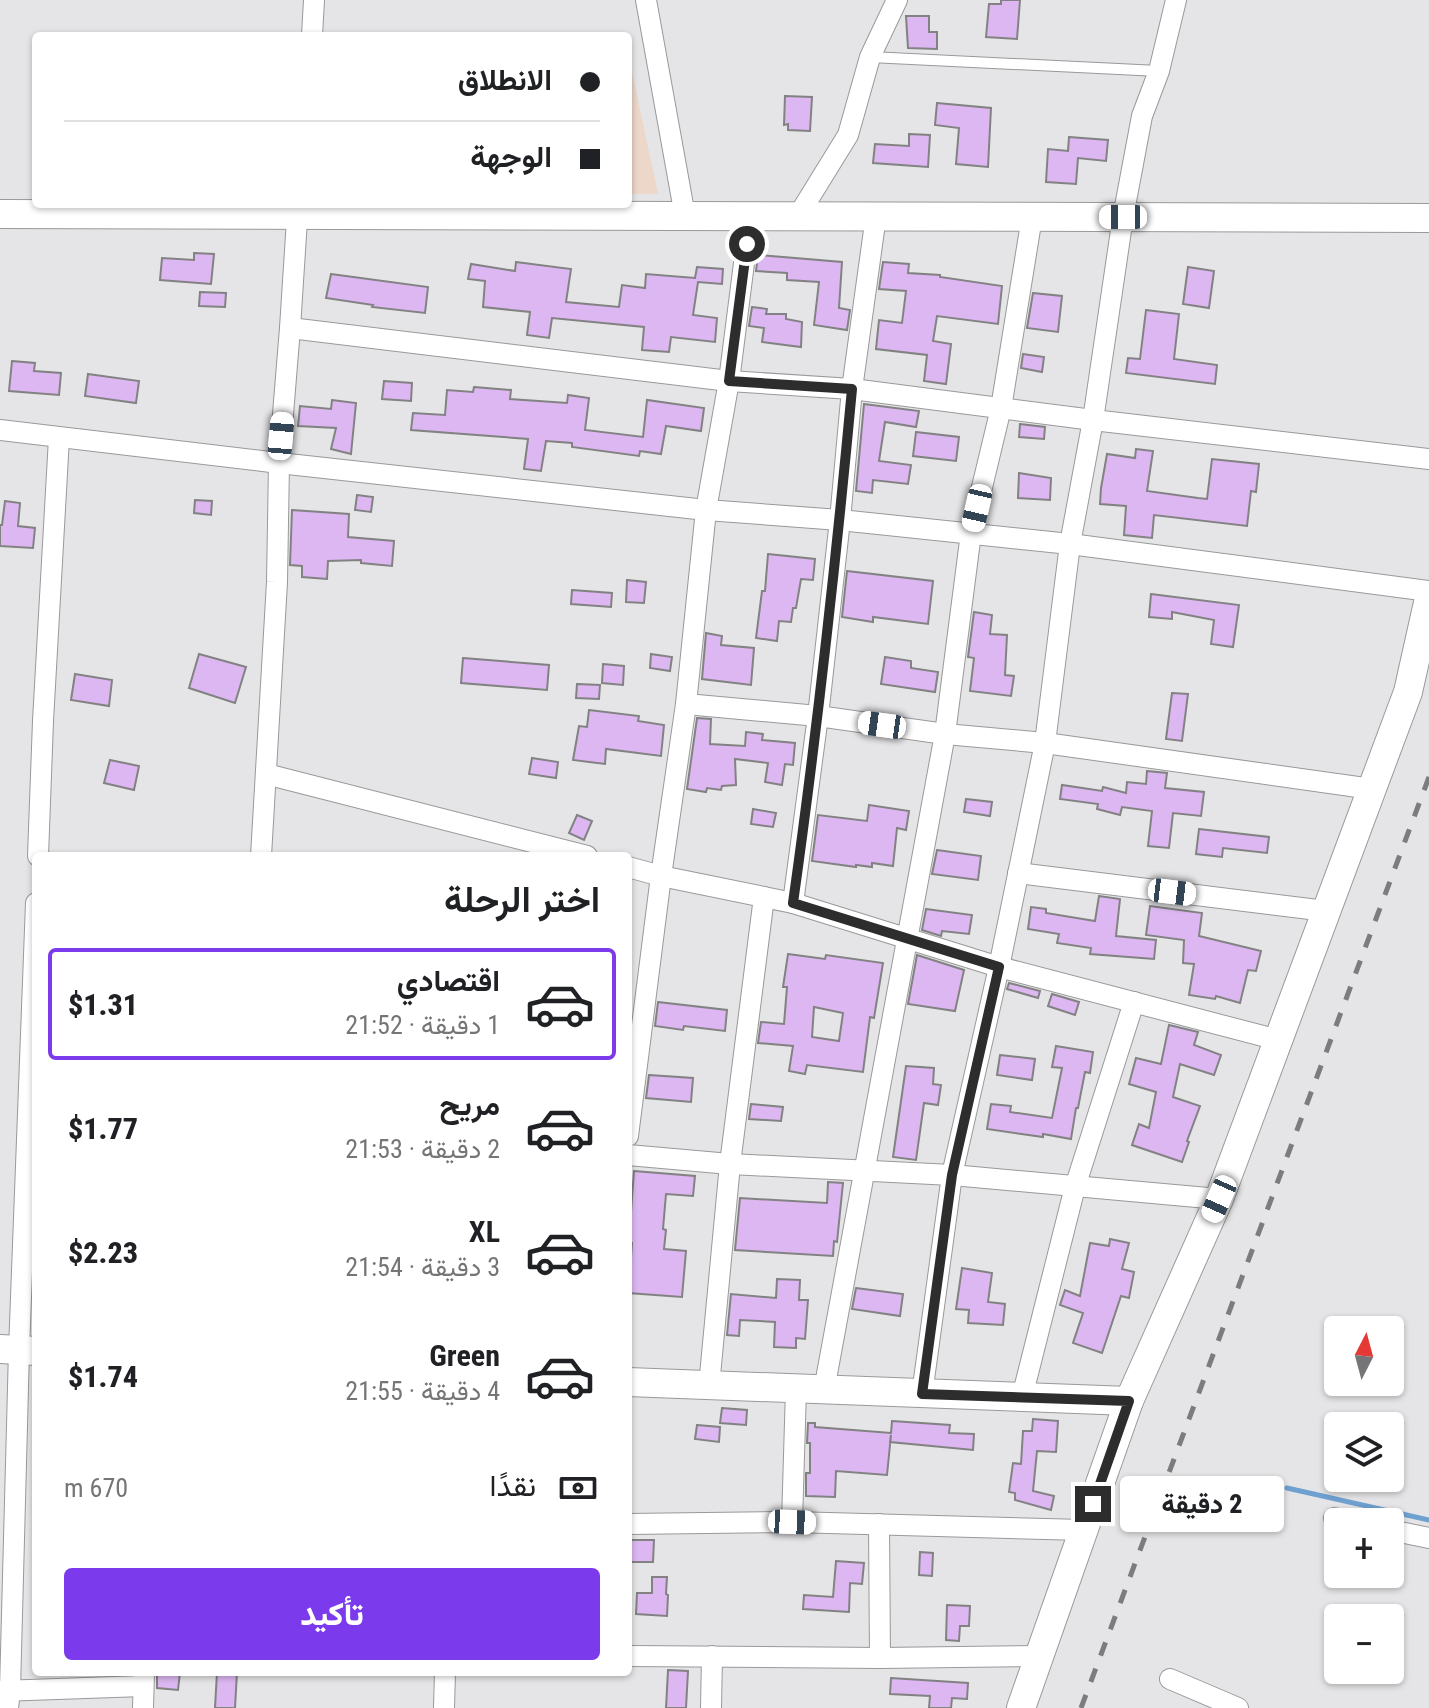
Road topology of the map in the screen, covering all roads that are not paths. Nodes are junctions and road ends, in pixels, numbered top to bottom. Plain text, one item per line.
1 (314, 0) edge
2 (646, 0) edge
3 (897, 0) edge
4 (1176, 0) edge
5 (312, 32) edge
6 (870, 57) junction
7 (1159, 71) junction
8 (297, 209) edge
9 (0, 214) edge
10 (685, 216) junction
11 (750, 216) junction
12 (798, 216) junction
13 (876, 216) junction
14 (1032, 217) junction
15 (1123, 217) junction
16 (1429, 218) edge
17 (290, 328) junction
18 (729, 381) junction
19 (852, 389) junction
20 (1001, 408) junction
21 (1093, 420) junction
22 (0, 430) edge
23 (59, 438) junction
24 (1429, 459) edge
25 (279, 463) junction
26 (706, 510) junction
27 (840, 520) junction
28 (971, 533) junction
29 (1070, 544) junction
30 (1429, 591) edge
31 (1429, 598) edge
32 (686, 704) junction
33 (818, 716) junction
34 (945, 734) junction
35 (1045, 743) junction
36 (266, 774) junction
37 (1372, 789) junction
38 (38, 852) edge
39 (261, 852) edge
40 (571, 852) edge
41 (632, 868) edge
42 (1018, 873) junction
43 (661, 876) junction
44 (764, 897) junction
45 (793, 903) junction
46 (1326, 911) junction
47 (907, 938) junction
48 (999, 967) junction
49 (32, 1002) edge
50 (1134, 1002) junction
51 (1278, 1040) junction
52 (632, 1104) edge
53 (632, 1155) edge
54 (730, 1164) junction
55 (865, 1170) junction
56 (952, 1175) junction
57 (1075, 1187) junction
58 (1219, 1199) junction
59 (18, 1350) edge
60 (632, 1382) edge
61 (709, 1386) junction
62 (810, 1390) junction
63 (922, 1394) junction
64 (1022, 1397) junction
65 (1129, 1401) junction
66 (792, 1522) junction
67 (632, 1524) edge
68 (879, 1524) junction
69 (1084, 1530) junction
70 (1404, 1533) edge
71 (1429, 1538) edge
72 (632, 1656) edge
73 (712, 1656) junction
74 (1040, 1656) junction
75 (880, 1658) junction
76 (445, 1676) edge
77 (144, 1679) edge
78 (1170, 1679) dead end
79 (6, 1696) edge
80 (143, 1708) edge
81 (444, 1708) edge
82 (711, 1708) edge
83 (1021, 1708) edge
84 (1238, 1708) edge

1 - 5 street
2 - 10 street
3 - 6 street
4 - 7 street
6 - 7 lane
6 - 12 street
7 - 15 street
8 - 9 street
8 - 10 street
8 - 17 street
10 - 11 street
11 - 12 street
11 - 18 street
12 - 13 street
13 - 14 street
13 - 19 street
14 - 15 street
14 - 20 street
15 - 16 street
15 - 21 street
17 - 18 street
17 - 25 street
18 - 19 street
18 - 26 street
19 - 20 street
19 - 27 street
20 - 21 street
20 - 28 street
21 - 24 street
21 - 29 street
22 - 23 street
23 - 25 street
23 - 38 street
25 - 26 street
25 - 36 street
26 - 27 street
26 - 32 street
27 - 28 street
27 - 33 street
28 - 29 street
28 - 34 street
29 - 30 street
29 - 35 street
31 - 37 street
32 - 33 street
32 - 43 street
33 - 34 street
33 - 45 street
34 - 35 street
34 - 47 street
35 - 37 street
35 - 42 street
36 - 39 street
36 - 40 street
37 - 46 street
41 - 43 street
42 - 46 street
42 - 48 street
43 - 44 street
43 - 52 street
44 - 45 street
44 - 54 street
45 - 47 street
46 - 51 street
47 - 48 street
47 - 55 street
48 - 50 street
48 - 56 street
49 - 59 street
50 - 51 street
50 - 57 street
51 - 58 street
53 - 54 street
54 - 55 street
54 - 61 street
55 - 56 street
55 - 62 street
56 - 57 street
56 - 63 street
57 - 58 street
57 - 64 street
58 - 65 street
59 - 79 street
60 - 61 street
61 - 62 street
62 - 63 street
62 - 66 street
63 - 64 street
64 - 65 street
65 - 69 street
66 - 67 street
66 - 68 street
68 - 69 street
68 - 75 street
69 - 74 street
70 - 71 street
72 - 73 street
73 - 75 street
73 - 82 street
74 - 75 street
74 - 83 street
76 - 81 street
77 - 79 street
77 - 80 street
78 - 84 street

